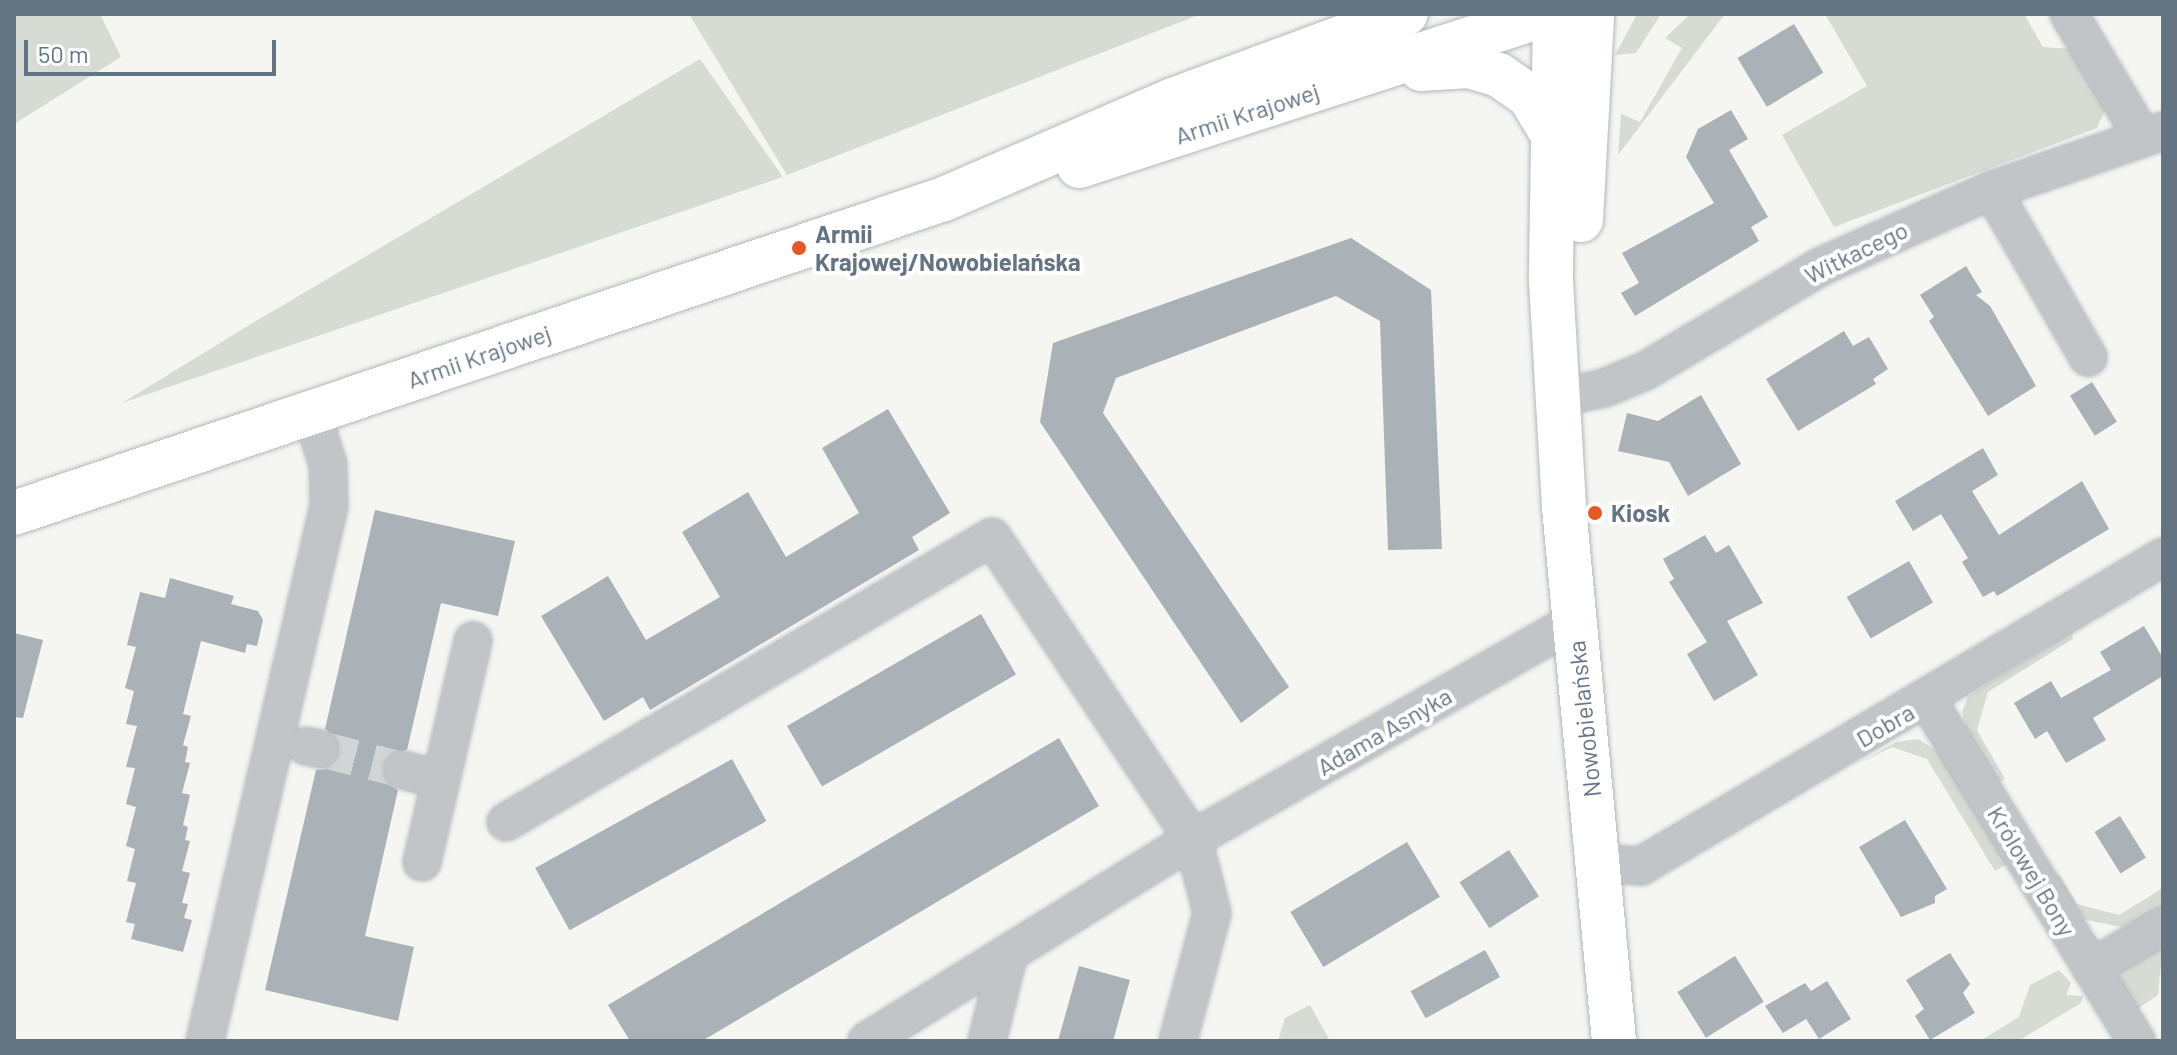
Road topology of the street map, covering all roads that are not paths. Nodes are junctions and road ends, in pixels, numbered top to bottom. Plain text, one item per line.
1 (1406, 14) edge
2 (1546, 14) edge
3 (1555, 14) edge
4 (1592, 14) edge
5 (2069, 14) edge
6 (1370, 72) junction
7 (2153, 134) edge
8 (1554, 137) junction
9 (1992, 190) junction
10 (944, 199) junction
11 (2088, 357) dead end
12 (1562, 397) junction
13 (312, 413) junction
14 (14, 513) edge
15 (2163, 557) edge
16 (1574, 622) junction
17 (473, 641) dead end
18 (1928, 701) junction
19 (403, 770) tunnel mouth
20 (441, 780) junction
21 (506, 822) dead end
22 (1193, 839) junction
23 (422, 862) dead end
24 (1598, 863) junction
25 (2163, 926) edge
26 (1008, 956) junction
27 (2091, 968) junction
28 (205, 1041) edge
29 (867, 1041) edge
30 (987, 1041) edge
31 (1178, 1041) edge
32 (1614, 1041) edge
33 (2136, 1041) edge

1 - 10 street, Armii Krajowej
2 - 6 street, Armii Krajowej
3 - 8 street, Nowobielańska
4 - 12 street, Nowobielańska
5 - 7 street
6 - 8 street
6 - 10 street, Armii Krajowej
7 - 9 street, Witkacego
8 - 12 street, Nowobielańska
9 - 11 street
9 - 12 street, Witkacego
10 - 13 street, Armii Krajowej
12 - 16 street, Nowobielańska
13 - 14 street, Armii Krajowej
13 - 28 street
15 - 18 street, Dobra
16 - 22 street, Adama Asnyka
16 - 24 street, Nowobielańska
17 - 20 street
18 - 24 street, Dobra
18 - 27 street, Królowej Bony
19 - 20 street
20 - 23 street
21 - 22 street
22 - 26 street, Adama Asnyka
22 - 31 street
24 - 32 street, Nowobielańska
25 - 27 street
26 - 29 street, Adama Asnyka
26 - 30 street
27 - 33 street, Królowej Bony

